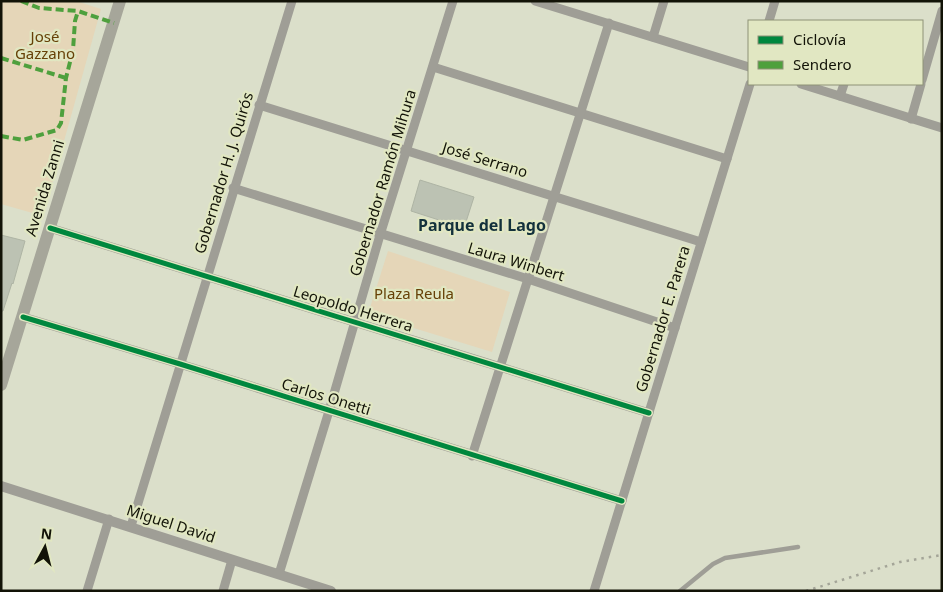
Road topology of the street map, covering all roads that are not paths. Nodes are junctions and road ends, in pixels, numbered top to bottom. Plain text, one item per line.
1 (120, 1) edge
2 (292, 1) edge
3 (453, 1) edge
4 (535, 1) edge
5 (664, 1) edge
6 (775, 1) edge
7 (558, 4) edge
8 (942, 12) edge
9 (769, 20) edge
10 (609, 24) junction
11 (654, 37) junction
12 (433, 67) junction
13 (748, 67) edge
14 (923, 77) edge
15 (750, 85) edge
16 (805, 85) edge
17 (844, 85) edge
18 (921, 85) edge
19 (840, 96) junction
20 (259, 105) junction
21 (580, 114) junction
22 (911, 119) junction
23 (942, 128) edge
24 (406, 150) junction
25 (727, 159) junction
26 (233, 188) junction
27 (554, 196) junction
28 (50, 228) junction
29 (380, 234) junction
30 (701, 242) junction
31 (206, 277) junction
32 (528, 279) junction
33 (22, 317) junction
34 (355, 322) junction
35 (675, 328) junction
36 (180, 364) junction
37 (500, 368) junction
38 (1, 385) edge
39 (329, 411) junction
40 (648, 414) junction
41 (472, 456) junction
42 (1, 486) edge
43 (622, 502) junction
44 (109, 520) junction
45 (131, 526) junction
46 (798, 547) dead end
47 (232, 560) junction
48 (279, 574) junction
49 (87, 591) edge
50 (222, 591) edge
51 (331, 591) edge
52 (594, 591) edge
53 (680, 591) edge

1 - 28 main road, Avenida Zanni
2 - 20 street, Gobernador H. J. Quirós
3 - 12 street, Gobernador Ramón Mihura
4 - 7 street
5 - 11 street
6 - 9 street
7 - 10 street
8 - 14 street
10 - 11 street
10 - 21 street
11 - 13 street
12 - 21 street
12 - 24 street, Gobernador Ramón Mihura
15 - 25 street, Gobernador E. Parera
16 - 19 street
17 - 19 street
18 - 22 street
19 - 22 street
20 - 24 street, José Serrano
20 - 26 street, Gobernador H. J. Quirós
21 - 25 street
21 - 27 street
22 - 23 street
24 - 27 street, José Serrano
24 - 29 street, Gobernador Ramón Mihura
25 - 30 street, Gobernador E. Parera
26 - 29 street, Laura Winbert
26 - 31 street, Gobernador H. J. Quirós
27 - 30 street, José Serrano
27 - 32 street
28 - 31 street, Leopoldo Herrera
28 - 33 main road, Avenida Zanni
29 - 32 street, Laura Winbert
29 - 34 street, Gobernador Ramón Mihura
30 - 35 street, Gobernador E. Parera
31 - 34 street, Leopoldo Herrera
31 - 36 street, Gobernador H. J. Quirós
32 - 35 street, Laura Winbert
32 - 37 street
33 - 36 street, Carlos Onetti
33 - 38 main road, Avenida Zanni
34 - 37 street, Leopoldo Herrera
34 - 39 street, Gobernador Ramón Mihura
35 - 40 street, Gobernador E. Parera
36 - 39 street, Carlos Onetti
36 - 45 street, Gobernador H. J. Quirós
37 - 40 street, Leopoldo Herrera
37 - 41 street
39 - 41 street, Carlos Onetti
39 - 48 street, Gobernador Ramón Mihura
40 - 43 street, Gobernador E. Parera
41 - 43 street, Carlos Onetti
42 - 44 street, Miguel David
43 - 52 street, Gobernador E. Parera
44 - 45 street, Miguel David
44 - 49 street
45 - 47 street, Miguel David
46 - 53 lane
47 - 48 street, Miguel David
47 - 50 street
48 - 51 street, Miguel David

